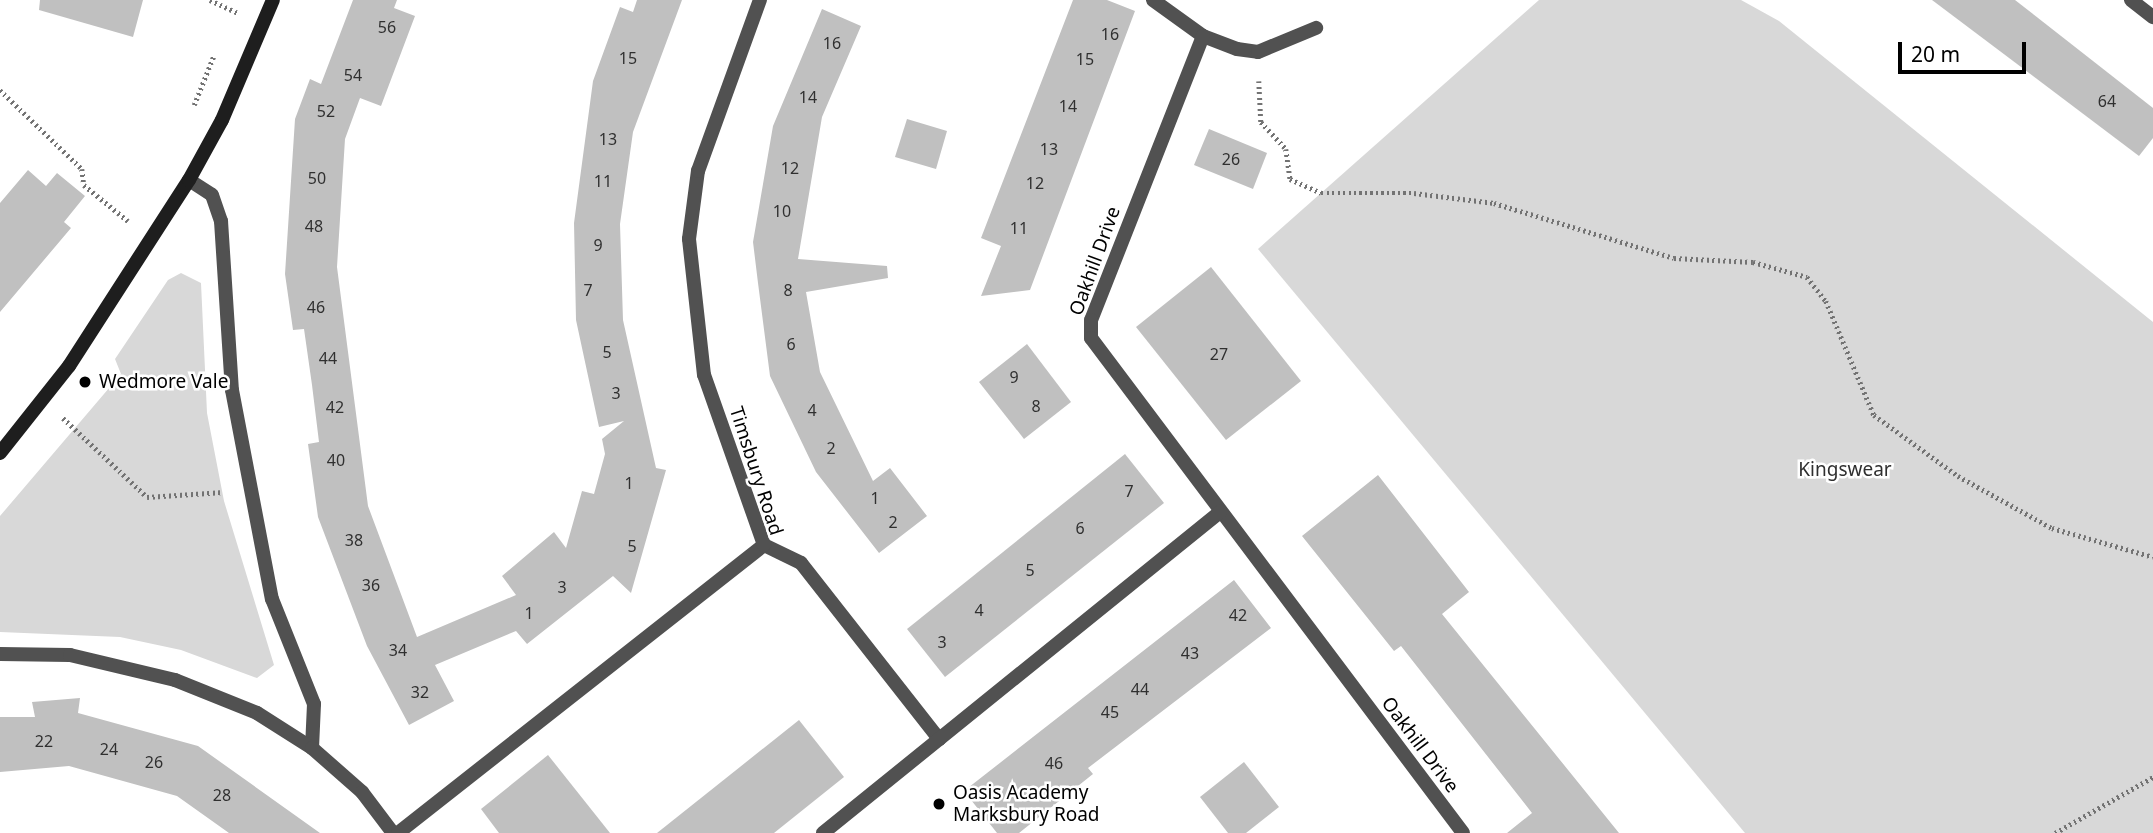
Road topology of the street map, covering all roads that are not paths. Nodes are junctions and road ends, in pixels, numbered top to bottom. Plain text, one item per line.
1 (273, 0) edge
2 (760, 0) edge
3 (1153, 0) edge
4 (2131, 0) edge
5 (2153, 17) edge
6 (1316, 28) dead end
7 (1203, 36) junction
8 (189, 180) junction
9 (0, 453) edge
10 (1220, 512) junction
11 (764, 545) junction
12 (0, 654) edge
13 (939, 739) junction
14 (312, 748) junction
15 (393, 833) edge
16 (398, 833) edge
17 (823, 833) edge
18 (1462, 833) edge

1 - 8 street
2 - 11 street, Timsbury Road
3 - 7 street
4 - 5 street
6 - 7 street
7 - 10 street, Oakhill Drive
8 - 9 street
8 - 14 street
10 - 13 street
10 - 18 street, Oakhill Drive
11 - 13 street
11 - 16 street, Timsbury Road
12 - 14 street
13 - 17 street
14 - 15 street

